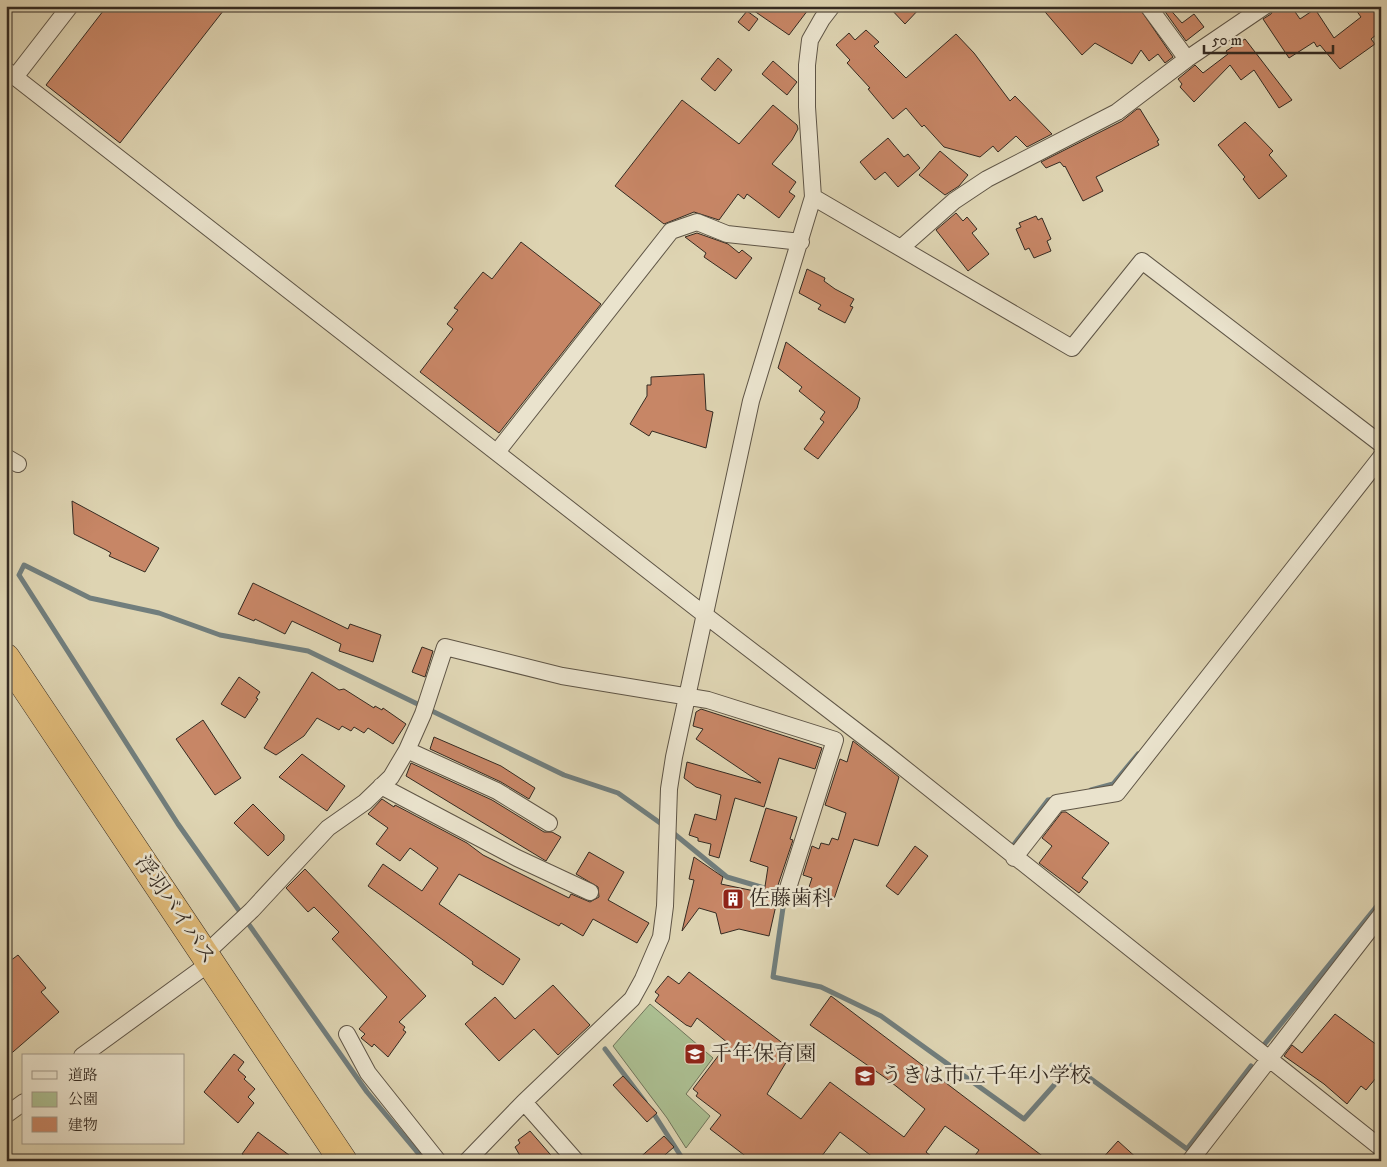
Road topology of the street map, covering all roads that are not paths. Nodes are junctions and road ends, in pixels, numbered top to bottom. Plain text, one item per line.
1 (70, 6) edge
2 (832, 6) edge
3 (1148, 6) edge
4 (1266, 6) edge
5 (1188, 59) junction
6 (11, 74) edge
7 (813, 197) junction
8 (801, 242) junction
9 (902, 247) junction
10 (1381, 444) edge
11 (497, 452) junction
12 (1381, 457) edge
13 (705, 615) junction
14 (6, 658) edge
15 (686, 696) junction
16 (407, 750) junction
17 (381, 786) junction
18 (549, 823) dead end
19 (1014, 858) junction
20 (788, 888) dead end
21 (590, 892) dead end
22 (1381, 915) edge
23 (208, 958) junction
24 (347, 1034) dead end
25 (85, 1054) edge
26 (1269, 1060) junction
27 (524, 1102) junction
28 (22, 1103) edge
29 (6, 1115) edge
30 (1381, 1148) edge
31 (343, 1161) edge
32 (438, 1161) edge
33 (467, 1161) edge
34 (576, 1161) edge
35 (1190, 1161) edge

1 - 6 street
2 - 7 street
3 - 5 street
4 - 5 street
5 - 9 street
6 - 11 street
7 - 8 street
7 - 9 street
8 - 11 street
8 - 13 street
9 - 10 street
11 - 13 street
12 - 19 street
13 - 15 street
13 - 19 street
14 - 23 highway, 浮羽バイパス
15 - 16 street
15 - 20 street
15 - 27 street
16 - 17 street
16 - 18 street
17 - 21 street
17 - 23 street
19 - 26 street
22 - 26 street
23 - 25 street
23 - 31 highway, 浮羽バイパス
24 - 32 street
26 - 30 street
26 - 35 street
27 - 33 street
27 - 34 street
28 - 29 street

